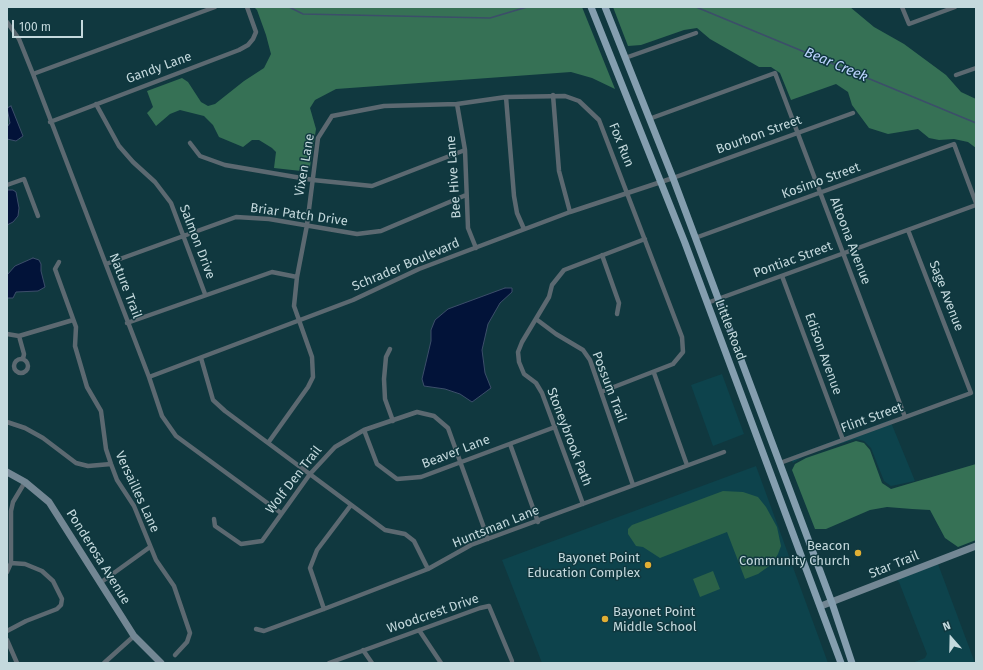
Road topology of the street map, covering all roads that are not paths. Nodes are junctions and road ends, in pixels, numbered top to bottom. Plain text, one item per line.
1 (215, 7) edge
2 (247, 7) edge
3 (591, 7) edge
4 (605, 7) edge
5 (902, 7) edge
6 (955, 7) edge
7 (7, 22) edge
8 (696, 33) dead end
9 (625, 58) junction
10 (976, 68) edge
11 (33, 74) junction
12 (956, 75) dead end
13 (553, 95) junction
14 (506, 97) junction
15 (96, 104) junction
16 (457, 104) junction
17 (853, 113) dead end
18 (332, 116) joint
19 (649, 119) junction
20 (50, 122) junction
21 (797, 133) junction
22 (190, 143) dead end
23 (465, 150) junction
24 (673, 178) junction
25 (313, 180) junction
26 (660, 181) junction
27 (7, 185) edge
28 (628, 192) junction
29 (820, 193) junction
30 (466, 195) junction
31 (976, 204) edge
32 (570, 212) junction
33 (38, 216) dead end
34 (307, 225) junction
35 (524, 230) junction
36 (908, 230) junction
37 (183, 236) junction
38 (695, 238) junction
39 (645, 239) junction
40 (476, 248) junction
41 (843, 254) junction
42 (602, 255) junction
43 (59, 262) dead end
44 (106, 264) junction
45 (782, 276) junction
46 (297, 277) junction
47 (205, 294) junction
48 (718, 299) junction
49 (707, 304) junction
50 (617, 314) dead end
51 (536, 319) junction
52 (73, 320) junction
53 (299, 320) junction
54 (128, 323) junction
55 (7, 334) edge
56 (19, 336) junction
57 (390, 349) dead end
58 (201, 358) junction
59 (23, 360) dead end
60 (654, 373) junction
61 (149, 377) junction
62 (601, 392) junction
63 (971, 393) joint
64 (905, 417) junction
65 (393, 421) junction
66 (7, 422) edge
67 (555, 427) junction
68 (364, 430) junction
69 (843, 440) junction
70 (268, 443) junction
71 (510, 444) junction
72 (724, 452) dead end
73 (460, 462) junction
74 (780, 463) junction
75 (110, 464) junction
76 (687, 465) junction
77 (7, 472) edge
78 (310, 474) junction
79 (25, 482) junction
80 (634, 485) junction
81 (583, 504) junction
82 (351, 505) junction
83 (281, 513) junction
84 (214, 519) dead end
85 (538, 522) junction
86 (488, 539) junction
87 (976, 546) edge
88 (150, 547) junction
89 (11, 563) junction
90 (428, 569) junction
91 (7, 572) edge
92 (100, 583) junction
93 (832, 603) junction
94 (821, 606) junction
95 (324, 609) junction
96 (256, 629) dead end
97 (419, 630) junction
98 (7, 632) edge
99 (134, 636) junction
100 (7, 640) edge
101 (363, 650) junction
102 (175, 655) dead end
103 (512, 661) dead end
104 (17, 663) edge
105 (104, 663) edge
106 (161, 663) edge
107 (329, 663) edge
108 (372, 663) edge
109 (441, 663) edge
110 (841, 663) edge
111 (852, 663) edge

1 - 11 street
2 - 15 street, Gandy Lane
3 - 26 main road, Little Road
4 - 9 main road, Little Road
5 - 6 street
7 - 11 street, Nature Trail
8 - 9 street
9 - 19 main road, Little Road
10 - 12 street
11 - 20 street, Nature Trail
13 - 14 street, Fox Run
13 - 28 street, Fox Run
13 - 32 street
14 - 16 street, Fox Run
14 - 35 street
15 - 20 street, Gandy Lane
15 - 37 street, Salmon Drive
16 - 18 street, Fox Run
16 - 23 street, Bee Hive Lane
17 - 21 street, Bourbon Street
18 - 25 street, Vixen Lane
19 - 21 street, Altoona Avenue
19 - 24 main road, Little Road
20 - 44 street, Nature Trail
21 - 24 street, Bourbon Street
21 - 29 street, Altoona Avenue
22 - 25 street
23 - 25 street
23 - 30 street, Bee Hive Lane
24 - 26 street, Schrader Boulevard
24 - 38 main road, Little Road
25 - 34 street, Vixen Lane
26 - 28 street, Schrader Boulevard
26 - 49 main road, Little Road
27 - 33 street
28 - 32 street, Schrader Boulevard
28 - 39 street, Fox Run
29 - 31 street, Kosimo Street
29 - 38 street, Kosimo Street
29 - 41 street, Altoona Avenue
30 - 34 street, Briar Patch Drive
30 - 40 street, Bee Hive Lane
31 - 36 street, Pontiac Street
32 - 35 street, Schrader Boulevard
34 - 37 street, Briar Patch Drive
34 - 46 street, Vixen Lane
35 - 40 street, Schrader Boulevard
36 - 41 street, Pontiac Street
36 - 63 street, Sage Avenue
37 - 44 street, Briar Patch Drive
37 - 47 street, Salmon Drive
38 - 48 main road, Little Road
39 - 42 street, Stoneybrook Path
39 - 60 street, Fox Run
40 - 53 street, Schrader Boulevard
41 - 45 street, Pontiac Street
41 - 64 street, Altoona Avenue
42 - 50 street
42 - 51 street, Stoneybrook Path
43 - 52 street, Versailles Lane
44 - 54 street, Nature Trail
45 - 48 street, Pontiac Street
45 - 69 street, Edison Avenue
46 - 47 street
46 - 53 street, Vixen Lane
47 - 54 street
48 - 49 street, Pontiac Street
48 - 74 main road, Little Road
49 - 94 main road, Little Road
51 - 62 street, Possum Trail
51 - 67 street, Stoneybrook Path
52 - 56 street
52 - 75 street, Versailles Lane
53 - 58 street, Schrader Boulevard
53 - 70 street, Vixen Lane
54 - 61 street, Nature Trail
55 - 56 street
56 - 59 street
57 - 65 street
58 - 61 street, Schrader Boulevard
58 - 70 street
60 - 62 street, Fox Run
60 - 76 street
61 - 83 street, Nature Trail
62 - 80 street, Possum Trail
63 - 64 street, Flint Street
64 - 69 street, Flint Street
65 - 68 street, Wolf Den Trail
65 - 73 street, Wolf Den Trail
66 - 75 street
67 - 71 street, Beaver Lane
67 - 81 street, Stoneybrook Path
68 - 73 street, Beaver Lane
68 - 78 street, Wolf Den Trail
69 - 74 street, Flint Street
70 - 78 street
71 - 73 street, Beaver Lane
71 - 85 street
72 - 76 street, Huntsman Lane
73 - 86 street, Wolf Den Trail
74 - 93 main road, Little Road
75 - 88 street, Versailles Lane
76 - 80 street, Huntsman Lane
77 - 79 street, Ponderosa Avenue
78 - 82 street
78 - 83 street, Wolf Den Trail
79 - 89 street
79 - 92 street, Ponderosa Avenue
80 - 81 street, Huntsman Lane
81 - 85 street, Huntsman Lane
82 - 90 street
82 - 95 street
83 - 84 street, Wolf Den Trail
85 - 86 street, Huntsman Lane
86 - 90 street, Huntsman Lane
87 - 93 street, Star Trail
88 - 92 street, Versailles Lane
88 - 102 street, Versailles Lane
89 - 91 street
89 - 98 street
90 - 95 street, Huntsman Lane
92 - 99 street, Ponderosa Avenue
93 - 94 street, Star Trail
93 - 111 main road, Little Road
94 - 110 main road, Little Road
95 - 96 street, Huntsman Lane
97 - 101 street, Woodcrest Drive
97 - 103 street, Woodcrest Drive
97 - 109 street
99 - 105 street
99 - 106 street, Ponderosa Avenue
100 - 104 street
101 - 107 street, Woodcrest Drive
101 - 108 street

